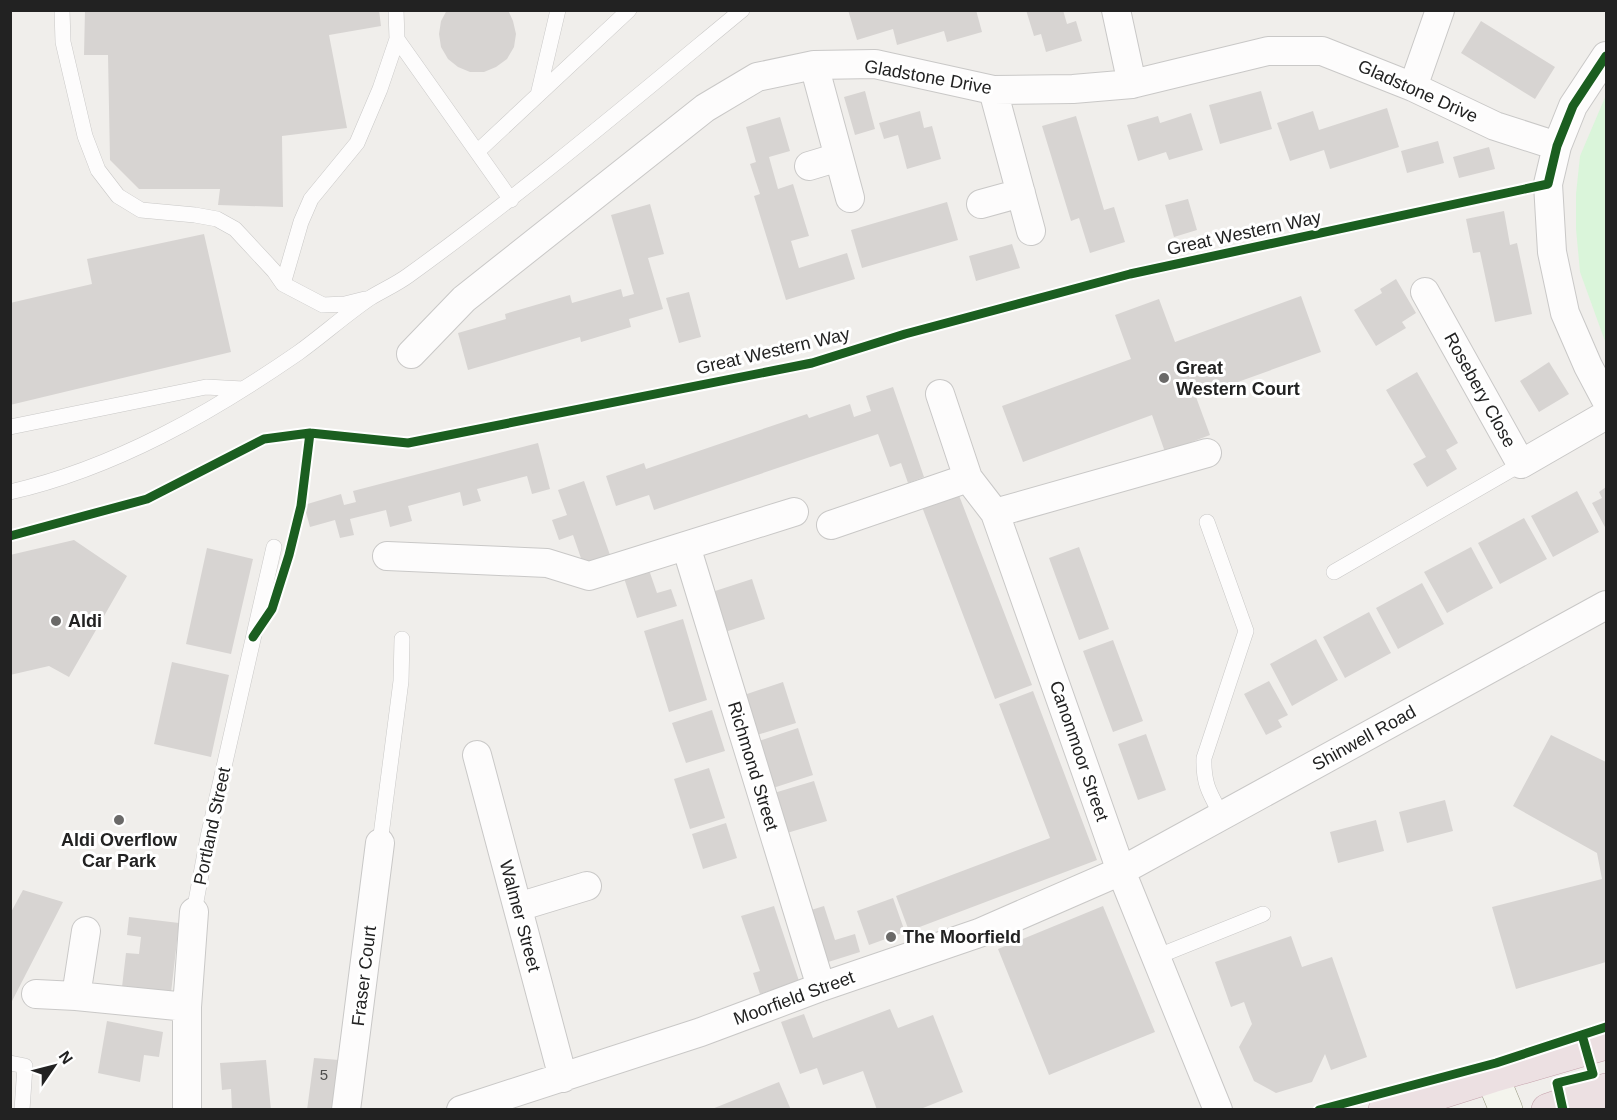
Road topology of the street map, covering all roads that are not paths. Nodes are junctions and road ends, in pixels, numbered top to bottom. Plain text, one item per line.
1 (62, 10) edge
2 (396, 10) edge
3 (558, 10) edge
4 (629, 10) edge
5 (742, 10) edge
6 (1116, 10) edge
7 (1440, 10) edge
8 (397, 39) junction
9 (1606, 56) edge
10 (814, 65) junction
11 (1132, 84) junction
12 (1413, 87) junction
13 (993, 90) junction
14 (538, 95) junction
15 (1557, 146) junction
16 (477, 152) junction
17 (839, 157) junction
18 (808, 166) dead end
19 (1021, 193) junction
20 (850, 198) dead end
21 (510, 200) junction
22 (981, 204) dead end
23 (1031, 231) dead end
24 (283, 285) junction
25 (1425, 292) dead end
26 (371, 297) junction
27 (411, 354) dead end
28 (243, 388) junction
29 (940, 394) dead end
30 (1606, 400) edge
31 (1606, 415) edge
32 (10, 427) edge
33 (1207, 453) dead end
34 (1521, 464) junction
35 (968, 478) junction
36 (10, 492) edge
37 (794, 512) dead end
38 (996, 513) junction
39 (1207, 522) dead end
40 (831, 525) dead end
41 (686, 546) junction
42 (274, 547) dead end
43 (387, 556) dead end
44 (1334, 572) dead end
45 (1606, 605) edge
46 (402, 639) dead end
47 (477, 755) dead end
48 (1222, 816) junction
49 (380, 843) joint
50 (1121, 871) junction
51 (587, 886) dead end
52 (518, 907) junction
53 (194, 912) joint
54 (1263, 914) dead end
55 (86, 931) dead end
56 (1156, 957) junction
57 (821, 987) junction
58 (36, 994) dead end
59 (76, 996) junction
60 (187, 1007) junction
61 (1606, 1043) edge
62 (10, 1063) edge
63 (1492, 1076) junction
64 (563, 1078) junction
65 (1606, 1090) edge
66 (22, 1110) edge
67 (187, 1110) edge
68 (346, 1110) edge
69 (461, 1110) edge
70 (1218, 1110) edge
71 (1385, 1110) edge
72 (1506, 1110) edge
73 (1548, 1110) edge

1 - 24 lane
2 - 8 lane
3 - 14 lane
4 - 14 lane
5 - 21 lane
6 - 11 street
7 - 12 street
8 - 16 lane
8 - 24 lane
9 - 15 street
10 - 13 street, Gladstone Drive
10 - 17 street
10 - 27 street, Gladstone Drive
11 - 12 street, Gladstone Drive
11 - 13 street, Gladstone Drive
12 - 15 street, Gladstone Drive
13 - 19 street
14 - 16 lane
15 - 30 street
16 - 21 lane
17 - 18 street
17 - 20 street
19 - 22 street
19 - 23 street
21 - 26 lane
24 - 26 lane
25 - 34 street, Rosebery Close
26 - 28 lane
28 - 32 lane
28 - 36 lane
29 - 35 street, Canonmoor Street
31 - 34 street, Rosebery Close
33 - 38 street
34 - 44 lane
35 - 38 street, Canonmoor Street
35 - 40 street
37 - 41 street
38 - 50 street, Canonmoor Street
39 - 48 lane
41 - 43 street
41 - 57 street, Richmond Street
42 - 53 lane, Portland Street
45 - 48 street, Shinwell Road
46 - 49 lane
47 - 52 street, Walmer Street
48 - 50 street, Shinwell Road
49 - 68 street, Fraser Court
50 - 56 street, Canonmoor Street
50 - 57 street, Moorfield Street
51 - 52 street
52 - 64 street, Walmer Street
53 - 60 street, Portland Street
54 - 56 lane
55 - 59 street
56 - 70 street, Canonmoor Street
57 - 64 street, Moorfield Street
58 - 59 street
59 - 60 street
60 - 67 street, Portland Street
61 - 63 highway
62 - 66 lane
63 - 71 highway
63 - 72 street
64 - 69 street, Moorfield Street
65 - 73 highway

